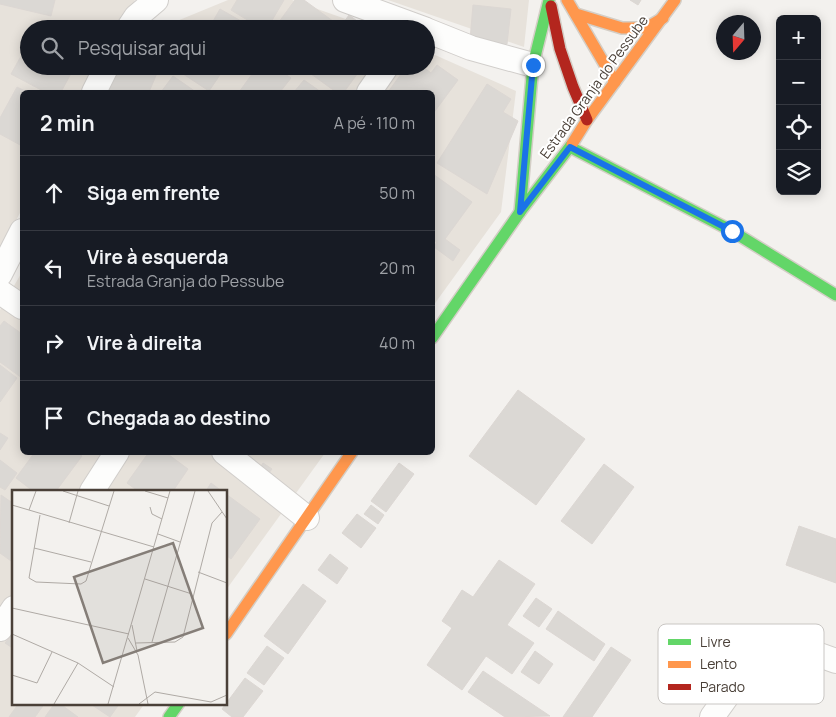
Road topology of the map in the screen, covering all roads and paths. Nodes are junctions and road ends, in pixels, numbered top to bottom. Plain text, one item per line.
1 (156, 0) edge
2 (345, 0) edge
3 (549, 0) edge
4 (567, 0) edge
5 (675, 0) edge
6 (576, 14) junction
7 (663, 18) junction
8 (134, 20) edge
9 (399, 20) edge
10 (435, 34) edge
11 (533, 65) junction
12 (103, 75) edge
13 (381, 75) edge
14 (615, 82) junction
15 (95, 90) edge
16 (370, 90) edge
17 (587, 120) junction
18 (570, 147) junction
19 (520, 212) junction
20 (20, 235) edge
21 (0, 274) edge
22 (0, 292) edge
23 (836, 295) edge
24 (20, 306) edge
25 (435, 334) edge
26 (115, 455) edge
27 (228, 455) edge
28 (350, 455) edge
29 (93, 490) edge
30 (307, 518) junction
31 (12, 611) edge
32 (0, 629) edge
33 (228, 631) edge
34 (824, 656) edge
35 (836, 661) edge
36 (178, 704) edge
37 (721, 704) edge
38 (169, 717) edge
39 (712, 717) edge

1 - 8 street
2 - 9 street
3 - 11 main road
3 - 17 main road
4 - 6 main road
5 - 7 main road, Estrada Granja do Pessube
6 - 7 main road
6 - 14 main road
7 - 14 main road, Estrada Granja do Pessube
10 - 11 street
11 - 19 main road
12 - 15 street
13 - 16 street
14 - 17 main road, Estrada Granja do Pessube
17 - 18 main road, Estrada Granja do Pessube
18 - 19 main road, Estrada Granja do Pessube
18 - 23 main road
19 - 25 main road, Estrada Granja do Pessube
20 - 21 street
22 - 24 street
26 - 29 street
27 - 30 street
28 - 30 main road
30 - 33 main road
31 - 32 street
34 - 35 street
36 - 38 main road
37 - 39 street

